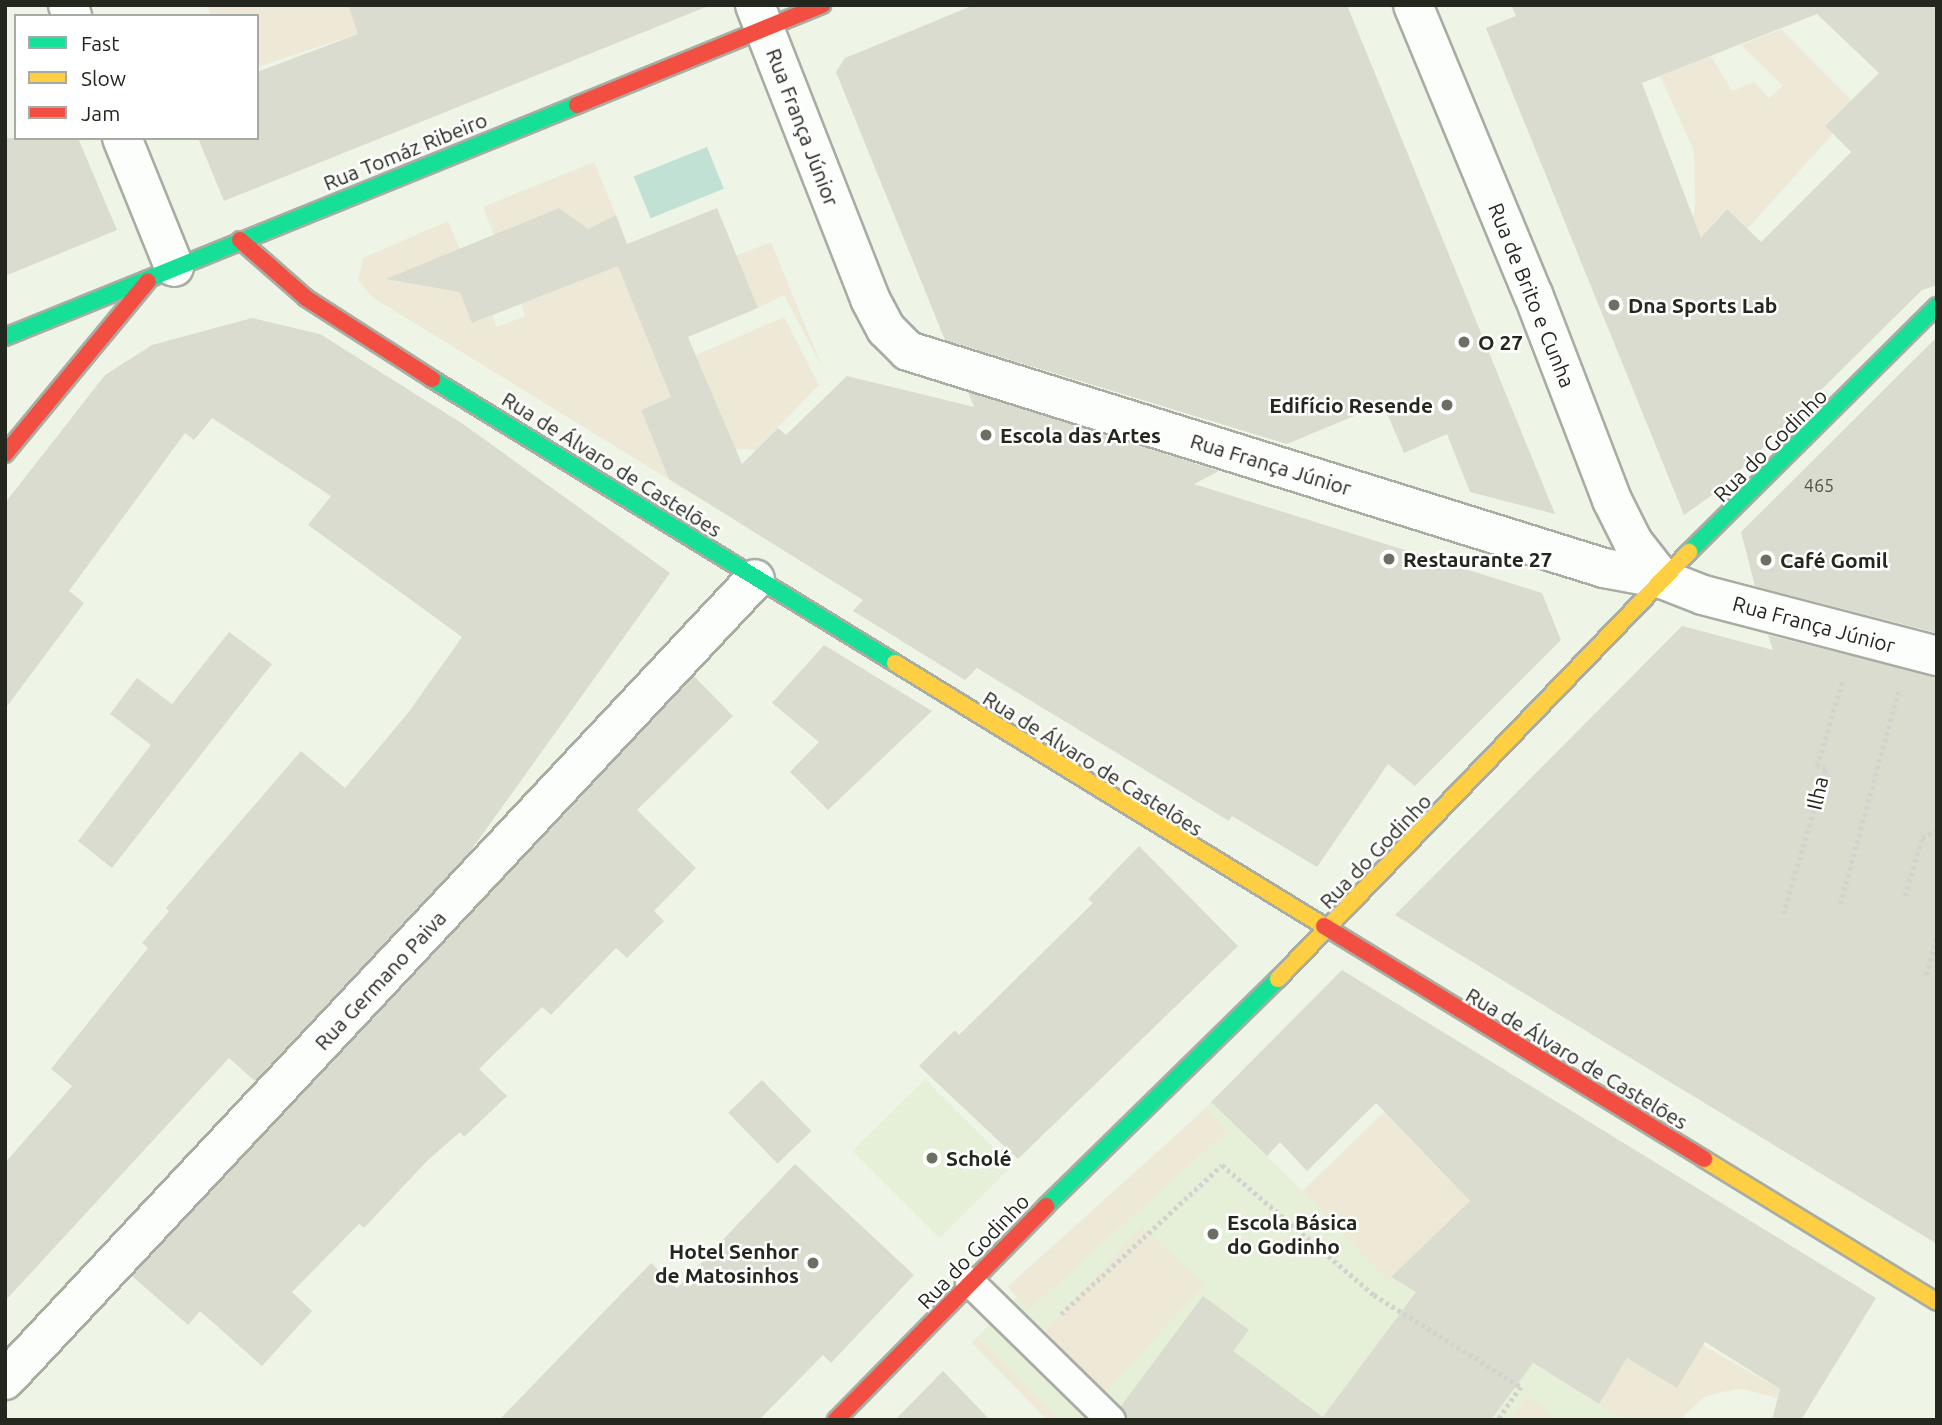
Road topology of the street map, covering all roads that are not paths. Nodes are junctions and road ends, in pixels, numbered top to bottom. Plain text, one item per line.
1 (822, 5) edge
2 (1413, 5) edge
3 (760, 17) edge
4 (123, 140) edge
5 (240, 240) junction
6 (163, 272) junction
7 (1937, 306) edge
8 (5, 337) edge
9 (5, 454) edge
10 (755, 579) junction
11 (1662, 579) junction
12 (1923, 653) edge
13 (1326, 932) junction
14 (970, 1282) junction
15 (1937, 1302) edge
16 (5, 1380) edge
17 (836, 1420) edge
18 (1111, 1420) edge

1 - 3 street, Rua Tomáz Ribeiro
2 - 11 street, Rua de Brito e Cunha
3 - 5 street, Rua Tomáz Ribeiro
3 - 11 street, Rua França Júnior
4 - 6 street
5 - 6 street, Rua Tomáz Ribeiro
5 - 10 street, Rua de Álvaro de Castelões
6 - 8 street, Rua Tomáz Ribeiro
6 - 9 street
7 - 11 street, Rua do Godinho
10 - 13 street, Rua de Álvaro de Castelões
10 - 16 street, Rua Germano Paiva
11 - 12 street, Rua França Júnior
11 - 13 street, Rua do Godinho
13 - 14 street, Rua do Godinho
13 - 15 street, Rua de Álvaro de Castelões
14 - 17 street, Rua do Godinho
14 - 18 lane

